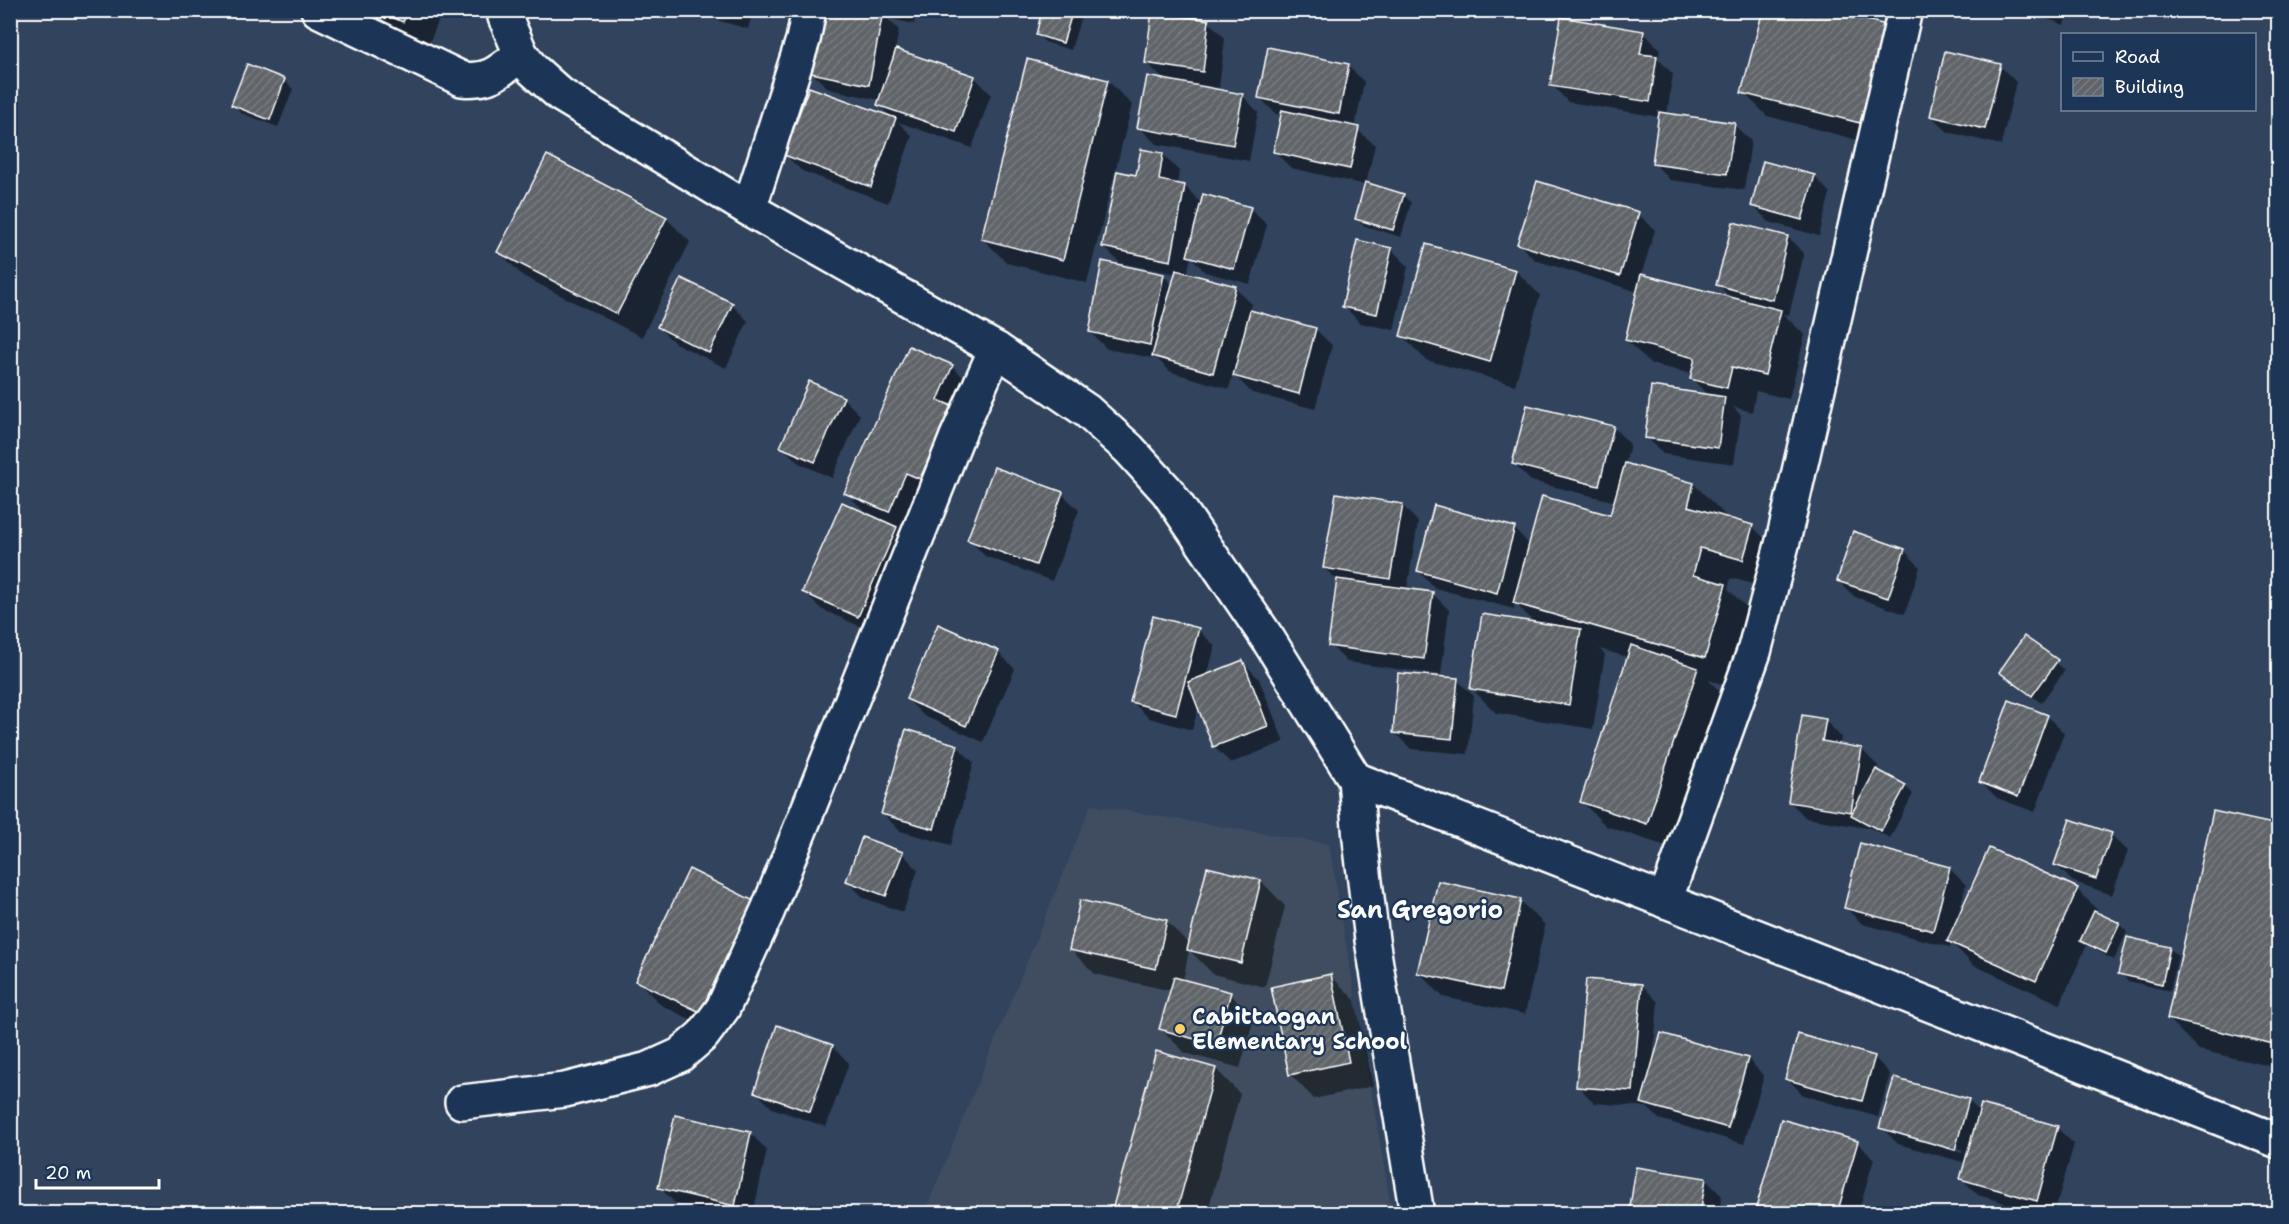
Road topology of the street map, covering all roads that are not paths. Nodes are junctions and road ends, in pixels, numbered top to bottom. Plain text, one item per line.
1 (318, 10) edge
2 (504, 10) edge
3 (809, 10) edge
4 (1905, 10) edge
5 (521, 54) junction
6 (749, 209) junction
7 (996, 350) junction
8 (1355, 779) junction
9 (1665, 901) junction
10 (462, 1102) dead end
11 (2278, 1141) edge
12 (1417, 1214) edge

1 - 5 street
2 - 5 street
3 - 6 street
4 - 9 street
5 - 6 street
6 - 7 street
7 - 8 street
7 - 10 street
8 - 9 street
8 - 12 street
9 - 11 street

